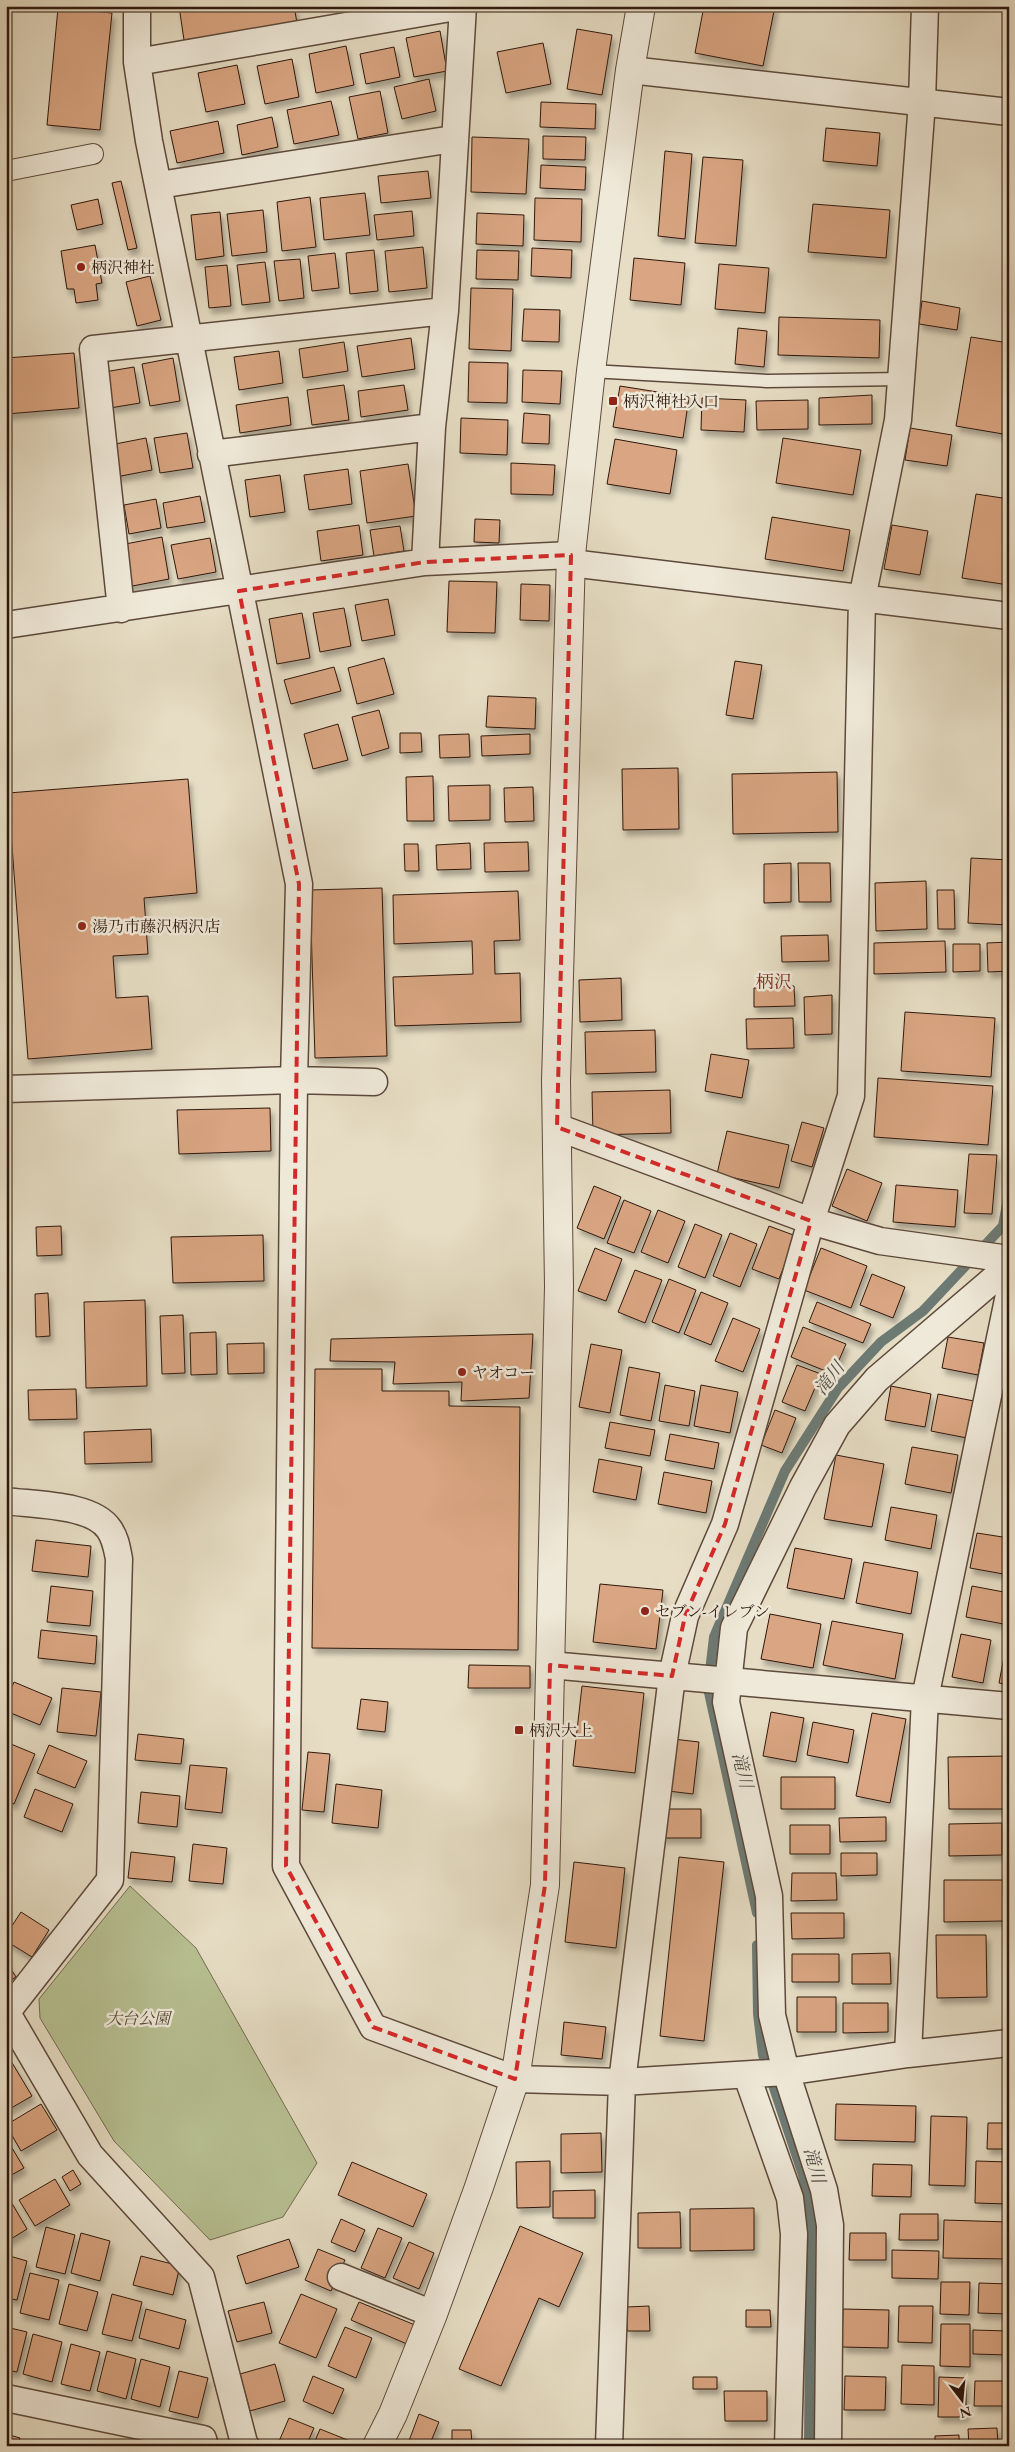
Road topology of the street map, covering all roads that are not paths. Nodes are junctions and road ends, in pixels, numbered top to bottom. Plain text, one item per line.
1 (137, 6) edge
2 (462, 6) edge
3 (640, 6) edge
4 (925, 6) edge
5 (137, 62) junction
6 (630, 70) junction
7 (922, 102) junction
8 (1009, 112) edge
9 (454, 139) junction
10 (93, 154) dead end
11 (6, 171) edge
12 (159, 185) junction
13 (444, 312) junction
14 (189, 339) junction
15 (590, 371) junction
16 (902, 379) junction
17 (432, 427) junction
18 (211, 454) junction
19 (571, 559) junction
20 (425, 562) junction
21 (239, 591) junction
22 (862, 598) junction
23 (121, 609) junction
24 (1009, 616) edge
25 (6, 625) edge
26 (294, 1080) junction
27 (374, 1082) dead end
28 (6, 1088) edge
29 (557, 1128) junction
30 (811, 1221) junction
31 (1009, 1259) edge
32 (1009, 1266) edge
33 (1009, 1295) edge
34 (6, 1502) edge
35 (550, 1665) junction
36 (672, 1676) junction
37 (729, 1681) junction
38 (925, 1698) junction
39 (1009, 1706) edge
40 (7, 2013) edge
41 (1009, 2043) edge
42 (908, 2054) junction
43 (786, 2072) junction
44 (747, 2076) junction
45 (515, 2079) junction
46 (622, 2082) junction
47 (341, 2277) dead end
48 (433, 2314) junction
49 (6, 2398) edge
50 (205, 2446) edge
51 (246, 2446) edge
52 (377, 2446) edge
53 (609, 2446) edge
54 (788, 2446) edge
55 (828, 2446) edge

1 - 5 street
2 - 5 street
2 - 9 street
3 - 6 street
4 - 7 street
5 - 12 street
6 - 7 street
6 - 15 street
7 - 8 street
7 - 16 street
9 - 12 street
9 - 13 street
10 - 11 street
12 - 14 street
13 - 14 street
13 - 17 street
14 - 18 street
14 - 23 street
15 - 16 lane
15 - 19 street
16 - 22 street
17 - 18 street
17 - 20 street
18 - 21 street
19 - 20 street
19 - 22 street
19 - 29 street
20 - 21 street
21 - 23 street
21 - 26 street
22 - 24 street
22 - 30 street
23 - 25 street
26 - 27 street
26 - 28 street
26 - 45 street
29 - 30 street
29 - 35 street
30 - 31 street
30 - 36 street
32 - 37 street
33 - 38 street
34 - 40 street
35 - 36 street
35 - 45 street
36 - 37 street
36 - 46 street
37 - 38 street
37 - 43 street
38 - 39 street
38 - 42 street
40 - 51 street
41 - 42 street
42 - 43 street
43 - 44 street
43 - 55 street
44 - 46 street
44 - 54 street
45 - 46 street
45 - 48 street
46 - 53 street
47 - 48 street
48 - 52 street
49 - 50 street

